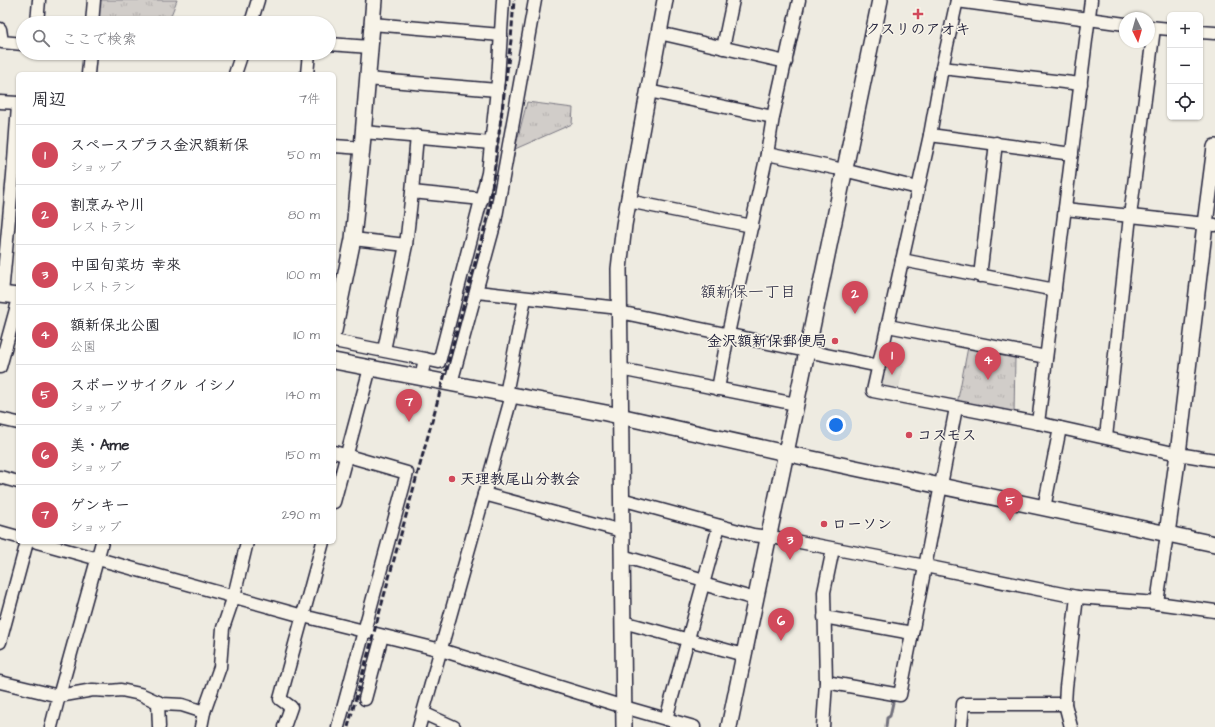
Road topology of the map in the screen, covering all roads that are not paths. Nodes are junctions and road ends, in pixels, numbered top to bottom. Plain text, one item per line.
1 (39, 0) edge
2 (94, 0) edge
3 (258, 0) edge
4 (374, 0) edge
5 (503, 0) edge
6 (535, 0) edge
7 (665, 0) edge
8 (733, 0) edge
9 (799, 0) edge
10 (880, 0) edge
11 (1091, 0) edge
12 (957, 1) edge
13 (38, 16) edge
14 (93, 16) edge
15 (253, 16) edge
16 (1089, 20) junction
17 (1119, 23) edge
18 (372, 24) junction
19 (1155, 28) edge
20 (0, 29) edge
21 (1167, 29) edge
22 (1203, 32) edge
23 (659, 33) junction
24 (1215, 33) edge
25 (501, 35) junction
26 (16, 43) edge
27 (336, 45) edge
28 (370, 47) junction
29 (723, 48) junction
30 (1149, 48) edge
31 (89, 60) edge
32 (240, 60) edge
33 (308, 60) edge
34 (786, 62) junction
35 (942, 68) junction
36 (88, 72) edge
37 (236, 72) edge
38 (307, 72) edge
39 (367, 79) junction
40 (1081, 84) junction
41 (497, 90) junction
42 (648, 91) junction
43 (0, 102) edge
44 (16, 104) edge
45 (773, 117) junction
46 (363, 132) junction
47 (417, 136) junction
48 (930, 136) junction
49 (491, 143) junction
50 (996, 143) junction
51 (336, 146) edge
52 (362, 148) junction
53 (767, 154) junction
54 (1072, 154) junction
55 (1215, 156) edge
56 (845, 170) junction
57 (16, 175) edge
58 (918, 188) junction
59 (412, 192) junction
60 (482, 199) junction
61 (628, 201) junction
62 (1065, 209) junction
63 (1130, 216) junction
64 (1210, 224) edge
65 (752, 226) junction
66 (353, 239) junction
67 (406, 245) junction
68 (902, 260) junction
69 (980, 276) junction
70 (1055, 290) junction
71 (338, 291) edge
72 (477, 292) junction
73 (1, 294) edge
74 (16, 296) edge
75 (525, 298) junction
76 (16, 309) edge
77 (619, 310) junction
78 (336, 311) edge
79 (888, 326) junction
80 (728, 334) junction
81 (336, 341) edge
82 (384, 350) junction
83 (808, 350) junction
84 (1046, 357) junction
85 (425, 359) junction
86 (336, 361) edge
87 (879, 366) junction
88 (0, 367) edge
89 (370, 368) junction
90 (620, 369) junction
91 (421, 377) junction
92 (451, 383) junction
93 (718, 388) junction
94 (509, 395) junction
95 (796, 404) junction
96 (956, 408) junction
97 (621, 416) junction
98 (0, 419) edge
99 (16, 423) edge
100 (1038, 423) junction
101 (1060, 428) junction
102 (1106, 437) junction
103 (336, 453) edge
104 (786, 453) junction
105 (1178, 454) junction
106 (346, 456) junction
107 (1215, 460) edge
108 (0, 477) edge
109 (16, 481) edge
110 (941, 486) junction
111 (336, 494) edge
112 (484, 494) junction
113 (622, 499) junction
114 (1044, 508) junction
115 (719, 526) junction
116 (622, 531) junction
117 (0, 532) edge
118 (1167, 534) junction
119 (16, 536) edge
120 (768, 537) junction
121 (26, 544) edge
122 (44, 544) edge
123 (102, 544) edge
124 (247, 544) edge
125 (322, 544) edge
126 (1215, 544) edge
127 (833, 549) junction
128 (622, 556) junction
129 (98, 559) junction
130 (925, 566) junction
131 (704, 582) junction
132 (234, 596) junction
133 (1077, 596) junction
134 (755, 599) junction
135 (1157, 603) junction
136 (1215, 611) edge
137 (303, 616) junction
138 (824, 616) junction
139 (623, 622) junction
140 (364, 630) junction
141 (912, 633) junction
142 (382, 636) junction
143 (688, 640) junction
144 (0, 642) edge
145 (440, 650) junction
146 (744, 656) junction
147 (0, 682) edge
148 (826, 682) junction
149 (59, 696) junction
150 (365, 699) dead end
151 (158, 702) junction
152 (1065, 704) junction
153 (624, 707) junction
154 (204, 712) junction
155 (423, 712) junction
156 (666, 719) junction
157 (51, 727) edge
158 (159, 727) edge
159 (201, 727) edge
160 (284, 727) edge
161 (338, 727) edge
162 (419, 727) edge
163 (454, 727) edge
164 (624, 727) edge
165 (694, 727) edge
166 (729, 727) edge
167 (823, 727) edge
168 (961, 727) edge
169 (1071, 727) edge

1 - 13 street
2 - 14 street
3 - 15 street
4 - 18 street
5 - 25 street
6 - 72 street
7 - 23 street
8 - 29 street
9 - 34 street
10 - 56 street
11 - 16 street
12 - 16 street
12 - 35 street
16 - 17 street
16 - 40 street
18 - 25 street
18 - 28 street
19 - 21 street
20 - 26 street
22 - 24 street
23 - 29 street
23 - 42 street
25 - 41 street
27 - 28 street
28 - 39 street
29 - 34 street
30 - 63 street
31 - 36 street
32 - 37 street
33 - 38 street
34 - 45 street
35 - 40 street
35 - 48 street
39 - 41 street
39 - 46 street
40 - 54 street
41 - 49 street
42 - 45 street
42 - 61 street
43 - 44 street
45 - 53 street
46 - 47 street
46 - 52 street
47 - 49 street
47 - 59 street
48 - 50 street
48 - 58 street
49 - 60 street
50 - 54 street
50 - 69 street
51 - 52 street
52 - 66 street
53 - 56 street
53 - 65 street
54 - 62 street
55 - 64 street
56 - 58 street
56 - 83 street
57 - 73 street
58 - 68 street
59 - 60 street
59 - 67 street
60 - 85 street
61 - 65 street
61 - 77 street
62 - 63 street
62 - 70 street
63 - 64 street
63 - 102 street
64 - 105 street
65 - 80 street
66 - 67 street
66 - 71 street
67 - 82 street
68 - 69 street
68 - 79 street
69 - 70 street
70 - 84 street
71 - 78 street
72 - 75 street
72 - 92 street
73 - 74 street
75 - 77 street
75 - 94 street
76 - 88 street
77 - 80 street
77 - 90 street
79 - 84 street
79 - 87 street
80 - 83 street
80 - 93 street
81 - 82 street
82 - 85 street
83 - 87 street
83 - 95 street
84 - 100 street
85 - 91 street
86 - 89 street
87 - 96 street
89 - 91 street
89 - 106 street
90 - 93 street
90 - 97 street
91 - 92 street
92 - 94 street
93 - 95 street
94 - 97 street
94 - 112 street
95 - 104 street
96 - 100 street
96 - 110 street
97 - 104 street
97 - 113 street
98 - 99 street
100 - 101 street
101 - 102 street
101 - 114 street
102 - 105 street
103 - 106 street
104 - 110 street
104 - 120 street
105 - 107 street
105 - 118 street
106 - 111 street
106 - 140 street
108 - 109 street
110 - 114 street
110 - 130 street
112 - 116 street
112 - 145 street
113 - 115 street
113 - 116 street
114 - 118 street
115 - 120 street
115 - 131 street
116 - 128 street
117 - 119 street
118 - 126 street
118 - 135 street
120 - 127 street
120 - 134 street
121 - 144 street
122 - 129 street
123 - 129 street
124 - 132 street
125 - 137 street
127 - 130 street
127 - 138 street
128 - 131 street
128 - 139 street
129 - 132 street
129 - 149 street
130 - 133 street
130 - 141 street
131 - 134 street
131 - 143 street
132 - 137 street
132 - 154 street
133 - 135 street
133 - 152 street
134 - 146 street
135 - 136 street
137 - 140 street
137 - 160 street
138 - 141 street
138 - 148 street
139 - 143 street
139 - 153 street
140 - 142 street
140 - 161 street
141 - 148 street
142 - 145 street
142 - 150 street
143 - 146 street
143 - 156 street
145 - 153 street
145 - 155 street
146 - 166 street
147 - 149 street
148 - 167 street
149 - 151 street
149 - 157 street
151 - 154 street
151 - 158 street
152 - 168 street
152 - 169 street
153 - 156 street
153 - 164 street
154 - 159 street
155 - 162 street
155 - 163 street
156 - 165 street

